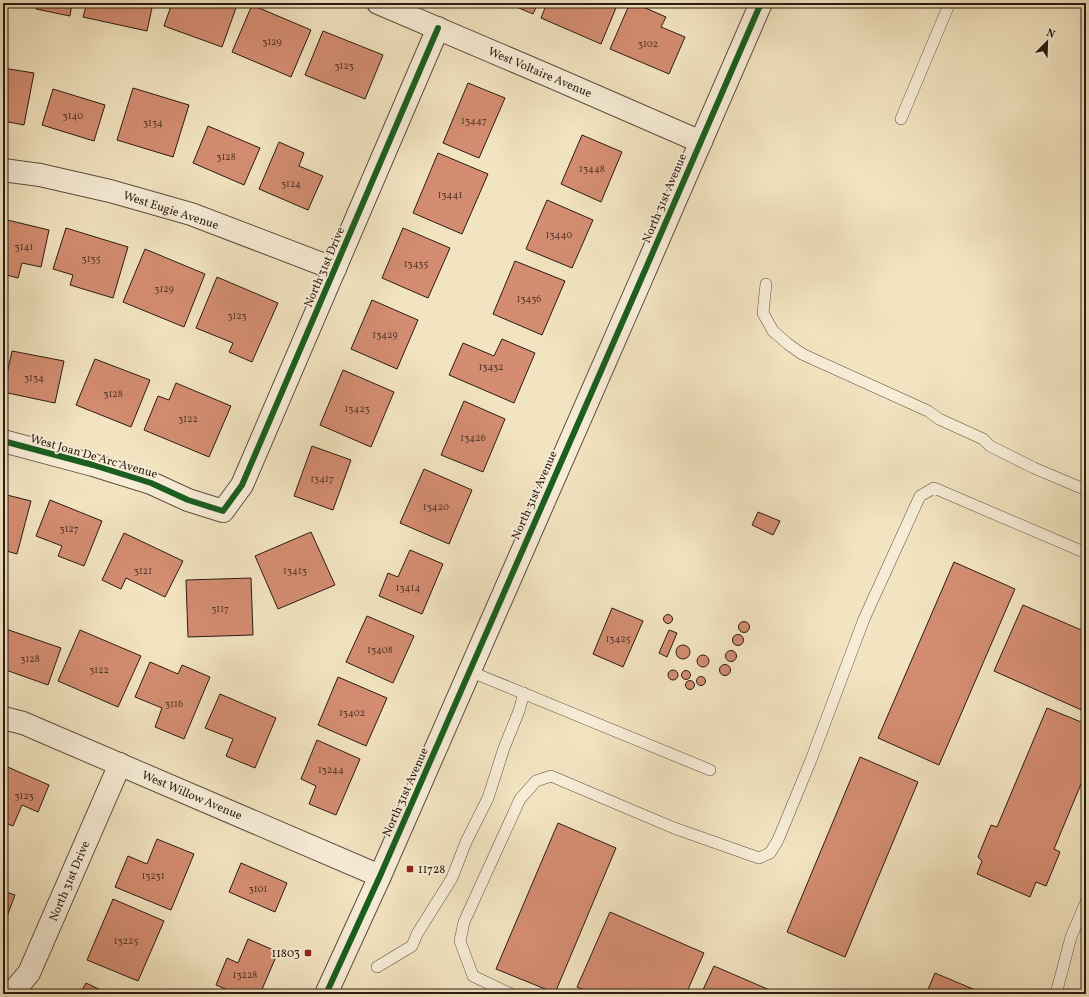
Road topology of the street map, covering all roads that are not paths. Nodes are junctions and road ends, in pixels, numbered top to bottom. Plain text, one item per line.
1 (378, 3) edge
2 (761, 3) edge
3 (948, 7) dead end
4 (438, 28) junction
5 (900, 119) dead end
6 (700, 142) junction
7 (3, 170) edge
8 (335, 269) junction
9 (766, 284) dead end
10 (3, 441) edge
11 (1086, 490) edge
12 (222, 511) joint
13 (1086, 553) edge
14 (469, 671) junction
15 (524, 693) junction
16 (3, 718) edge
17 (120, 764) junction
18 (710, 770) dead end
19 (380, 876) junction
20 (1086, 902) edge
21 (377, 966) dead end
22 (11, 994) edge
23 (326, 994) edge
24 (511, 994) edge
25 (1057, 994) edge

1 - 4 street, West Voltaire Avenue
2 - 6 street, North 31st Avenue
3 - 5 lane
4 - 6 street, West Voltaire Avenue
4 - 8 street, North 31st Drive
6 - 14 street, North 31st Avenue
7 - 8 street, West Eugie Avenue
8 - 12 street, North 31st Drive
9 - 11 lane
10 - 12 street, West Joan De Arc Avenue
13 - 24 lane
14 - 15 lane
14 - 19 street, North 31st Avenue
15 - 18 lane
15 - 21 lane
16 - 17 street, West Willow Avenue
17 - 19 street, West Willow Avenue
17 - 22 street, North 31st Drive
19 - 23 street, North 31st Avenue
20 - 25 lane

